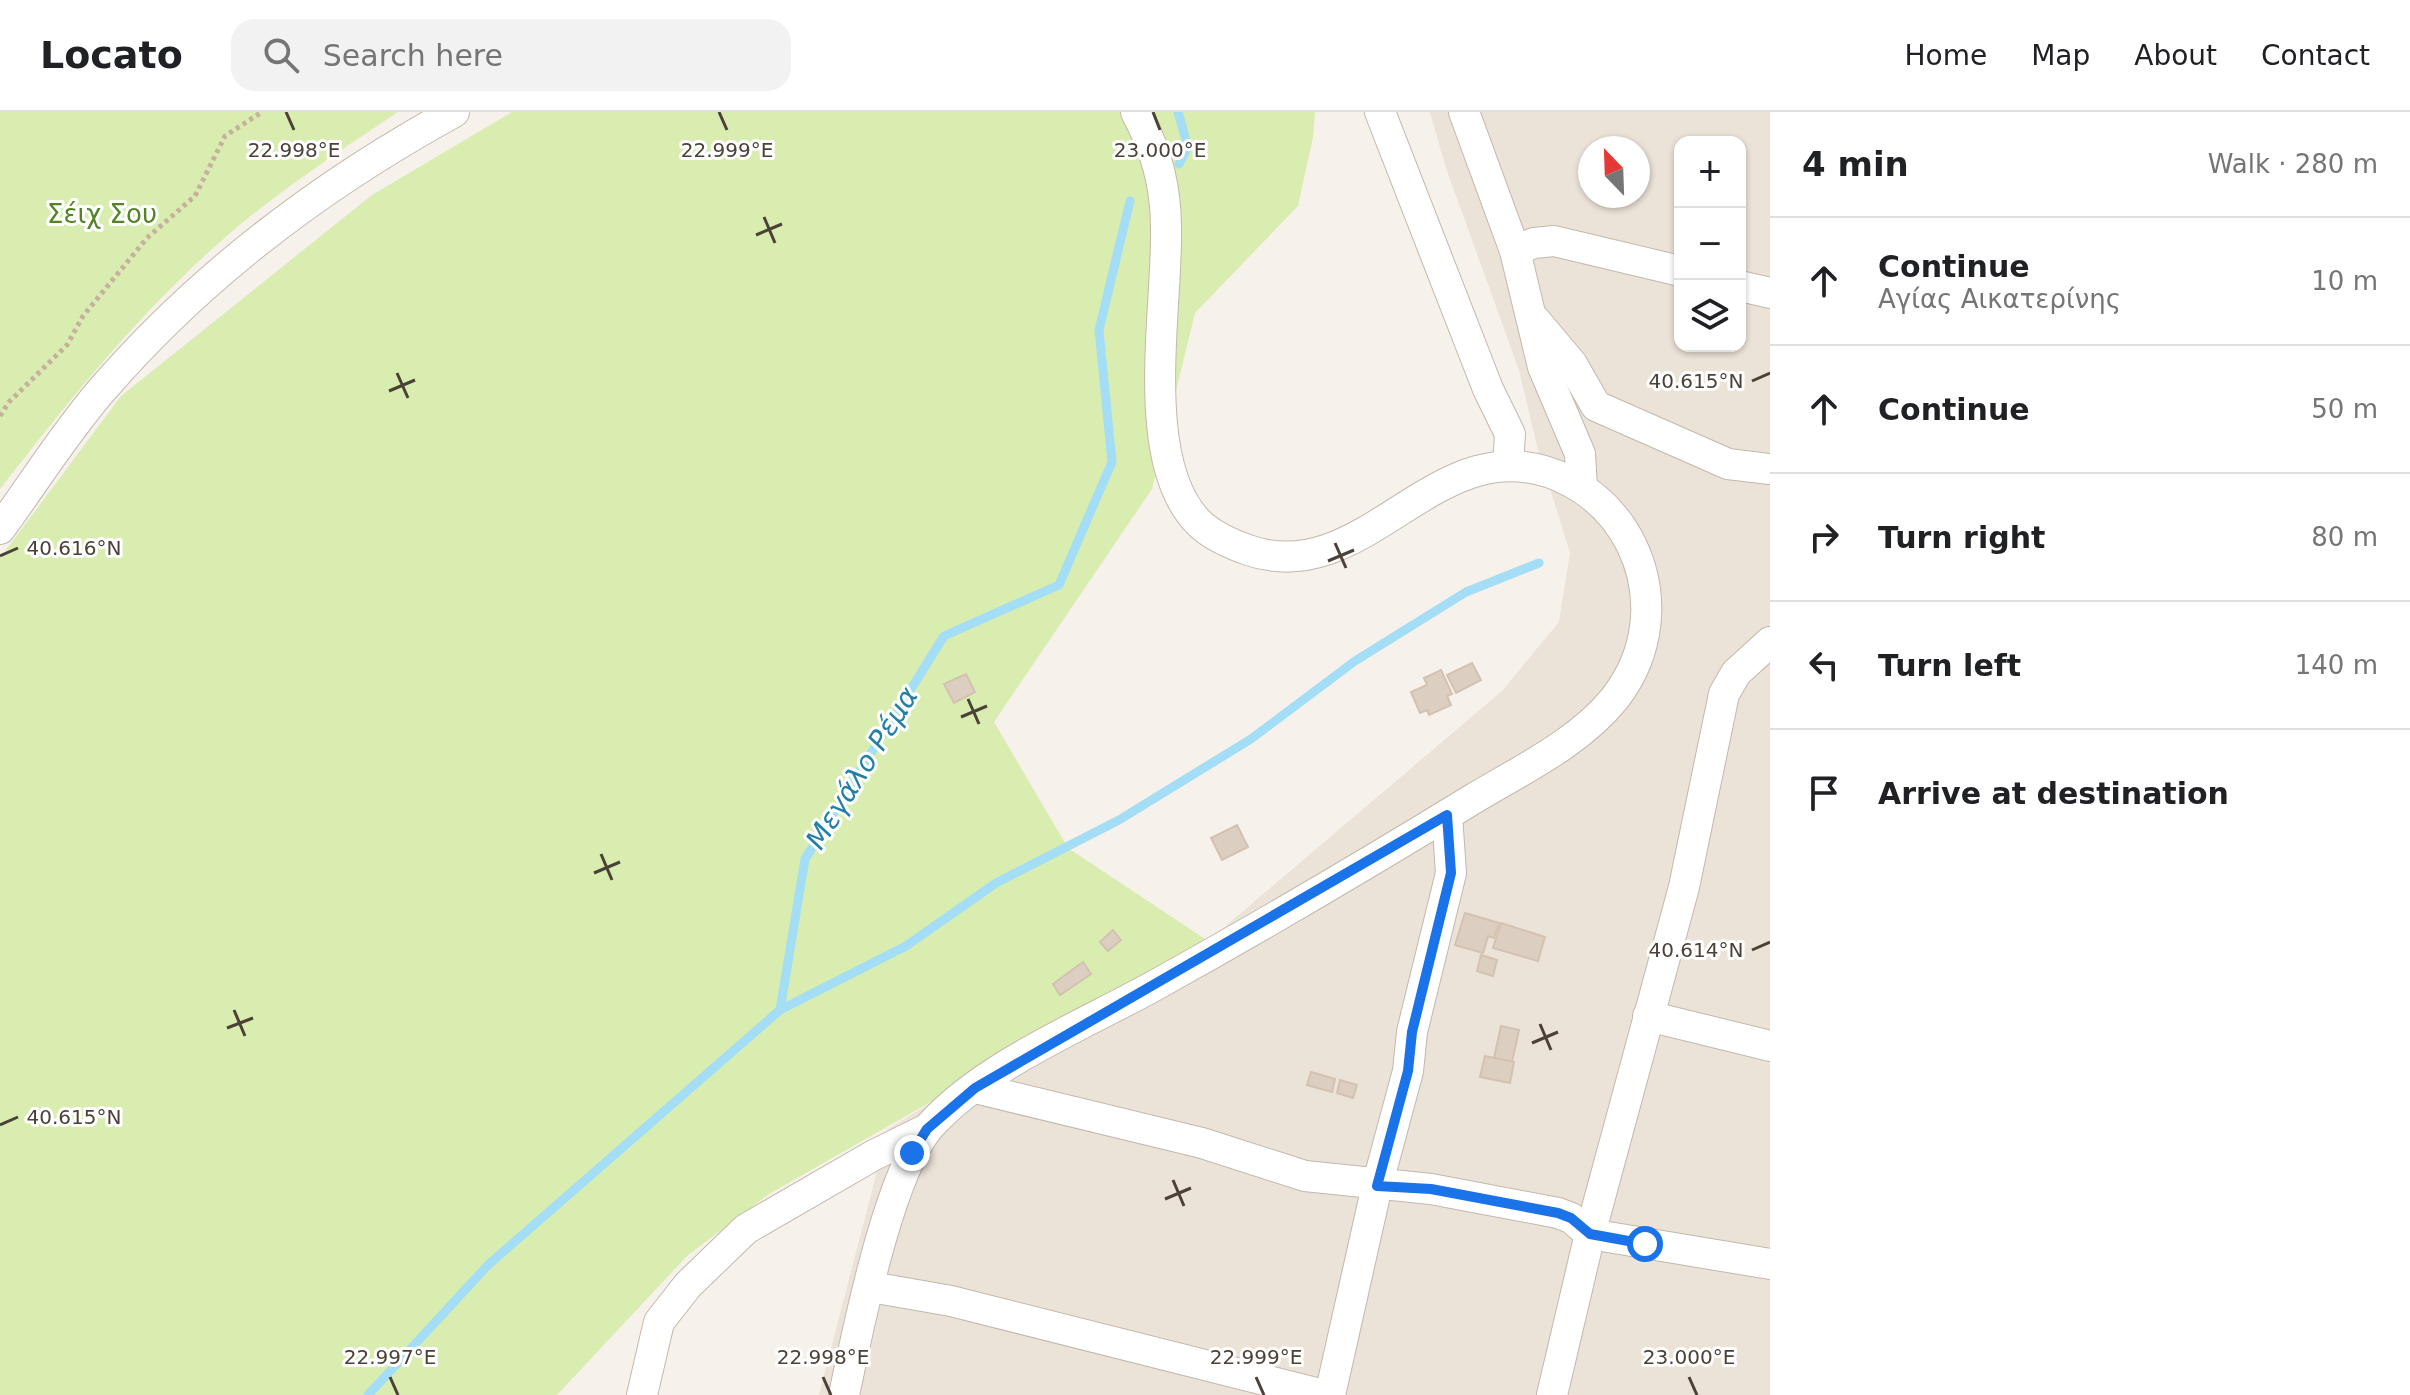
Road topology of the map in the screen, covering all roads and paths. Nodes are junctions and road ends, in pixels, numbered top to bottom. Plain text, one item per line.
1 (262, 112) edge
2 (454, 112) edge
3 (1136, 112) edge
4 (1380, 112) edge
5 (1464, 112) edge
6 (1515, 251) junction
7 (1674, 270) edge
8 (1746, 287) edge
9 (1770, 293) edge
10 (1528, 313) junction
11 (0, 416) edge
12 (1508, 466) junction
13 (1770, 469) edge
14 (1582, 488) junction
15 (0, 529) edge
16 (1770, 642) edge
17 (1447, 815) junction
18 (1648, 1016) junction
19 (1770, 1046) edge
20 (975, 1088) junction
21 (927, 1129) junction
22 (1377, 1186) junction
23 (1590, 1234) junction
24 (1770, 1264) edge
25 (871, 1287) junction
26 (642, 1395) edge
27 (844, 1395) edge
28 (1327, 1395) edge
29 (1552, 1395) edge

1 - 11 path
2 - 15 street
3 - 12 street
4 - 12 street
5 - 6 street
6 - 7 street
6 - 10 street
8 - 9 street
10 - 13 street
10 - 14 street
12 - 14 street
14 - 17 street
16 - 18 street
17 - 20 street
17 - 22 street
18 - 19 street
18 - 23 street
20 - 21 street
20 - 22 street
21 - 25 street
21 - 26 street
22 - 23 street
22 - 28 street
23 - 24 street
23 - 29 street
25 - 27 street
25 - 28 street

